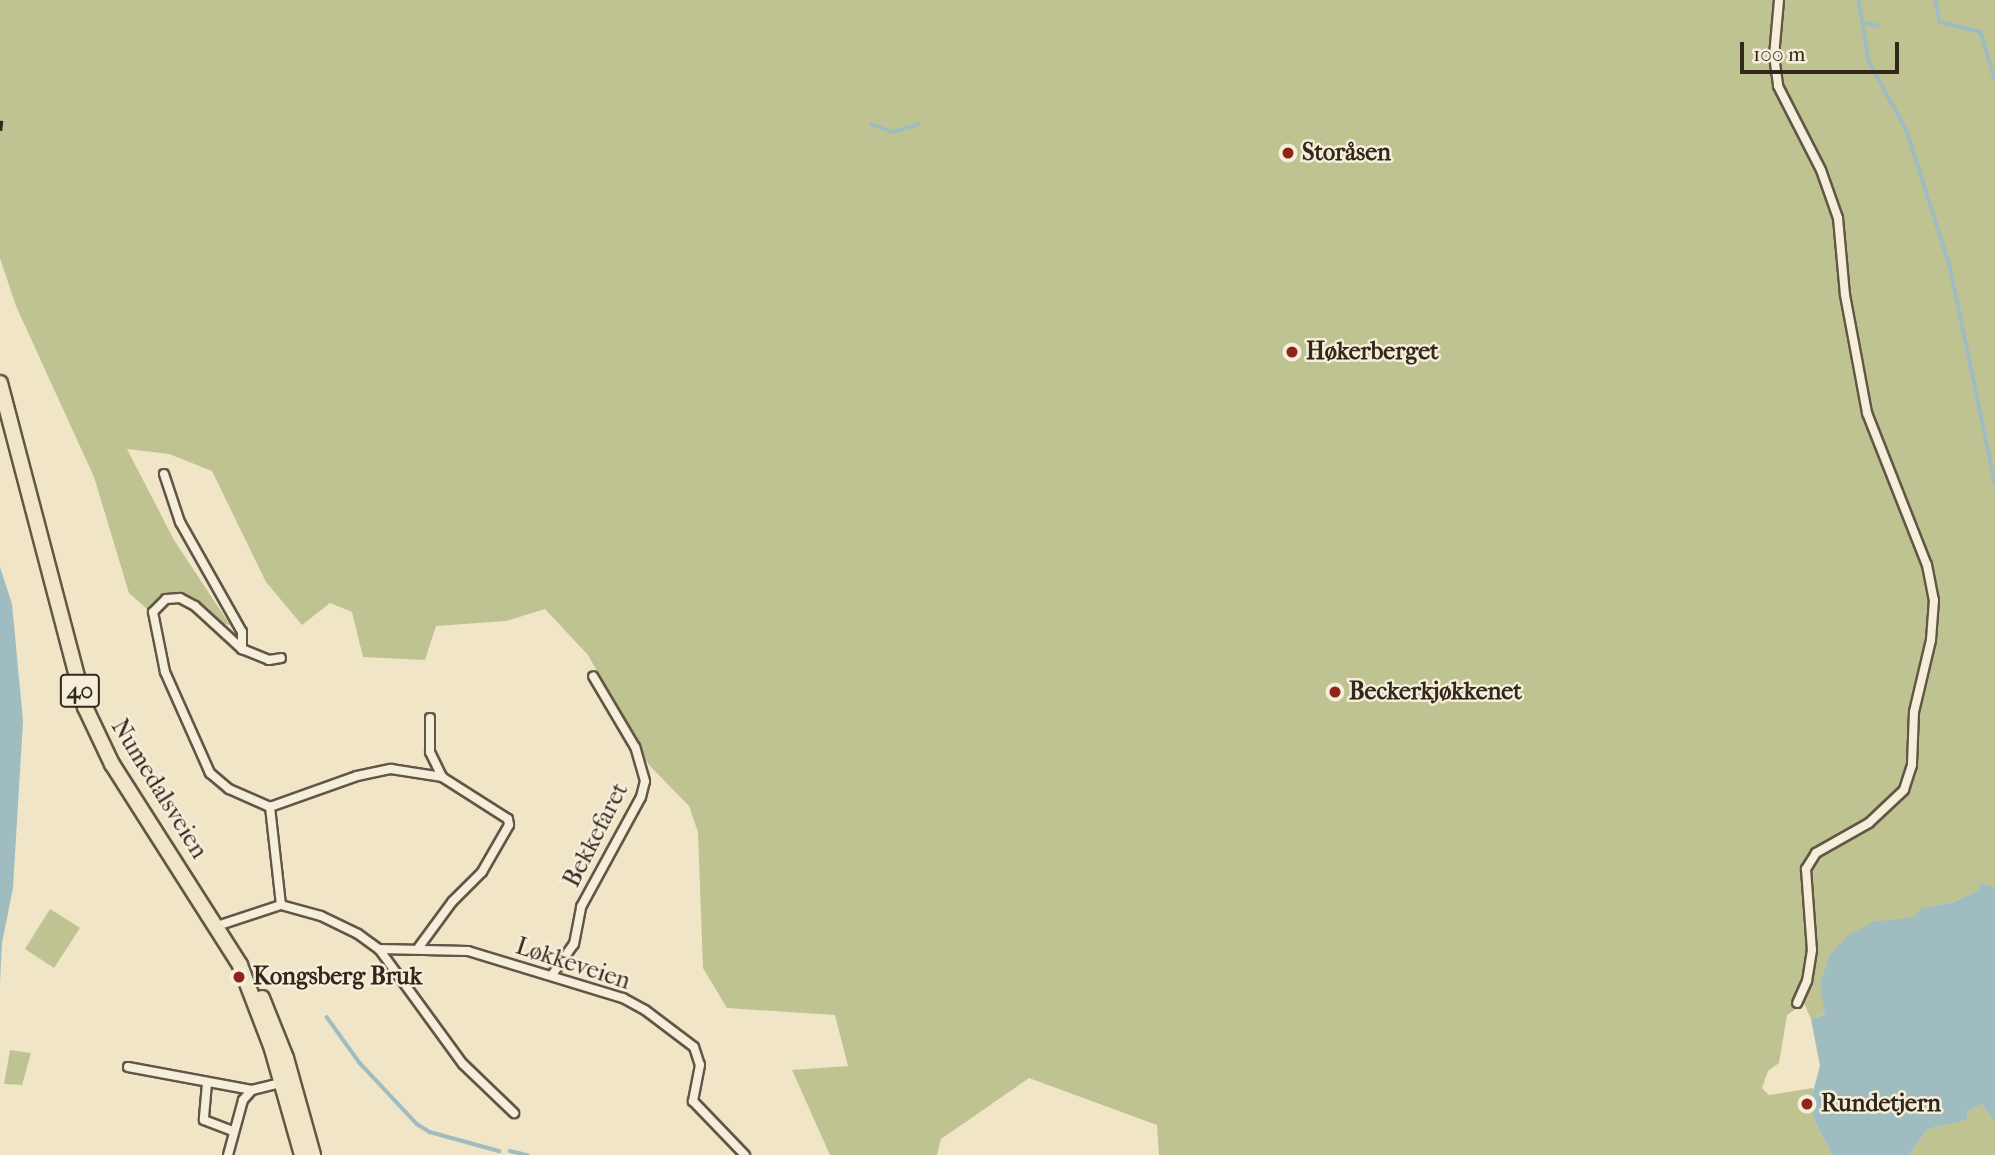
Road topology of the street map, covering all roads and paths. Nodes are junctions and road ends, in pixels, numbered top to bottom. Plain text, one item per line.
1 (1779, 0) edge
2 (0, 383) edge
3 (164, 474) dead end
4 (242, 649) junction
5 (281, 658) dead end
6 (593, 676) dead end
7 (430, 718) dead end
8 (442, 777) junction
9 (270, 807) junction
10 (281, 905) junction
11 (217, 926) junction
12 (419, 947) junction
13 (379, 949) junction
14 (552, 975) junction
15 (1797, 1003) dead end
16 (128, 1067) dead end
17 (287, 1081) junction
18 (206, 1083) junction
19 (252, 1090) junction
20 (514, 1113) dead end
21 (232, 1131) junction
22 (228, 1155) edge
23 (302, 1155) edge
24 (313, 1155) edge
25 (745, 1155) edge

1 - 15 street
2 - 11 main road, Numedalsveien / 40
3 - 4 street
4 - 5 street
4 - 9 street
6 - 14 street, Bekkefaret
7 - 8 street
8 - 9 street
8 - 12 street
9 - 10 street
10 - 11 street
10 - 13 street
11 - 17 main road, Numedalsveien / 40
12 - 13 street, Løkkeveien
12 - 14 street, Løkkeveien
13 - 20 street
14 - 25 street, Løkkeveien
16 - 18 street
17 - 19 street
17 - 23 main road, Numedalsveien / 40
17 - 24 main road, Numedalsveien / 40
18 - 19 street
18 - 21 street
19 - 21 street
21 - 22 street

